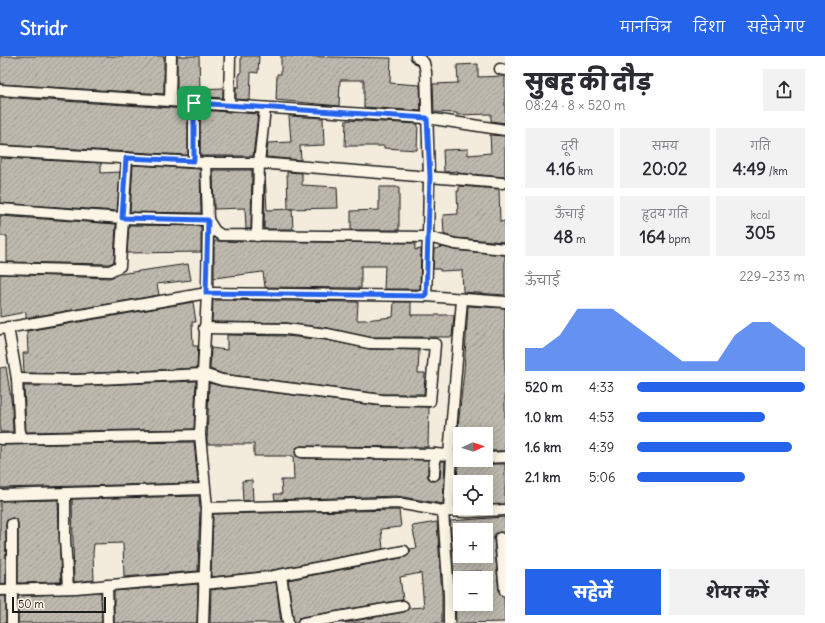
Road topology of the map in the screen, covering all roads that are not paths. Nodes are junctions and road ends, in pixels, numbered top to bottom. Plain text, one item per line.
1 (171, 56) edge
2 (230, 56) edge
3 (416, 56) edge
4 (0, 90) edge
5 (170, 101) junction
6 (194, 103) junction
7 (228, 105) junction
8 (265, 108) junction
9 (427, 118) junction
10 (505, 130) edge
11 (0, 151) edge
12 (126, 158) junction
13 (194, 161) junction
14 (206, 163) junction
15 (259, 163) junction
16 (430, 177) junction
17 (502, 183) dead end
18 (0, 209) edge
19 (122, 218) junction
20 (208, 220) junction
21 (257, 236) junction
22 (428, 236) junction
23 (505, 249) edge
24 (0, 268) edge
25 (206, 293) junction
26 (426, 296) junction
27 (462, 300) junction
28 (505, 302) edge
29 (4, 328) edge
30 (204, 328) junction
31 (203, 374) junction
32 (17, 379) junction
33 (455, 427) edge
34 (200, 435) junction
35 (20, 438) junction
36 (0, 439) edge
37 (301, 452) dead end
38 (435, 454) junction
39 (453, 456) edge
40 (505, 457) edge
41 (493, 458) edge
42 (453, 463) edge
43 (434, 475) dead end
44 (204, 490) junction
45 (65, 494) junction
46 (0, 495) edge
47 (207, 508) junction
48 (505, 510) edge
49 (446, 511) junction
50 (12, 524) dead end
51 (500, 538) dead end
52 (404, 551) dead end
53 (281, 575) junction
54 (204, 581) junction
55 (107, 585) junction
56 (68, 588) junction
57 (0, 590) edge
58 (12, 591) junction
59 (505, 591) edge
60 (403, 606) dead end
61 (12, 623) edge
62 (108, 623) edge
63 (203, 623) edge
64 (288, 623) edge
65 (303, 623) edge
66 (449, 623) edge

1 - 5 street
2 - 7 street
3 - 9 street
4 - 5 street
5 - 6 street
6 - 7 street
6 - 13 street
7 - 8 street
8 - 9 street
8 - 15 street
9 - 10 street
9 - 16 street
11 - 12 street
12 - 13 street
12 - 19 street
13 - 14 street
14 - 15 street
14 - 20 street
15 - 16 street
15 - 21 street
16 - 17 street
16 - 22 street
18 - 19 street
19 - 20 street
19 - 24 street
20 - 21 street
20 - 25 street
21 - 22 street
22 - 23 street
22 - 26 street
25 - 26 street
25 - 29 street
25 - 30 street
26 - 27 street
27 - 28 street
27 - 33 street
29 - 32 street
30 - 31 street
30 - 31 street
31 - 32 street
31 - 34 street
32 - 35 street
34 - 35 street
34 - 44 street
35 - 36 street
37 - 38 street
38 - 39 street
38 - 43 street
40 - 41 street
42 - 49 street
44 - 45 street
44 - 47 street
45 - 46 street
45 - 56 street
47 - 49 street
47 - 54 street
48 - 49 street
49 - 66 street
50 - 58 street
51 - 59 street
52 - 53 street
53 - 54 street
53 - 64 street
54 - 55 street
54 - 63 street
55 - 56 street
55 - 62 street
56 - 58 street
57 - 58 street
58 - 61 street
60 - 65 street

